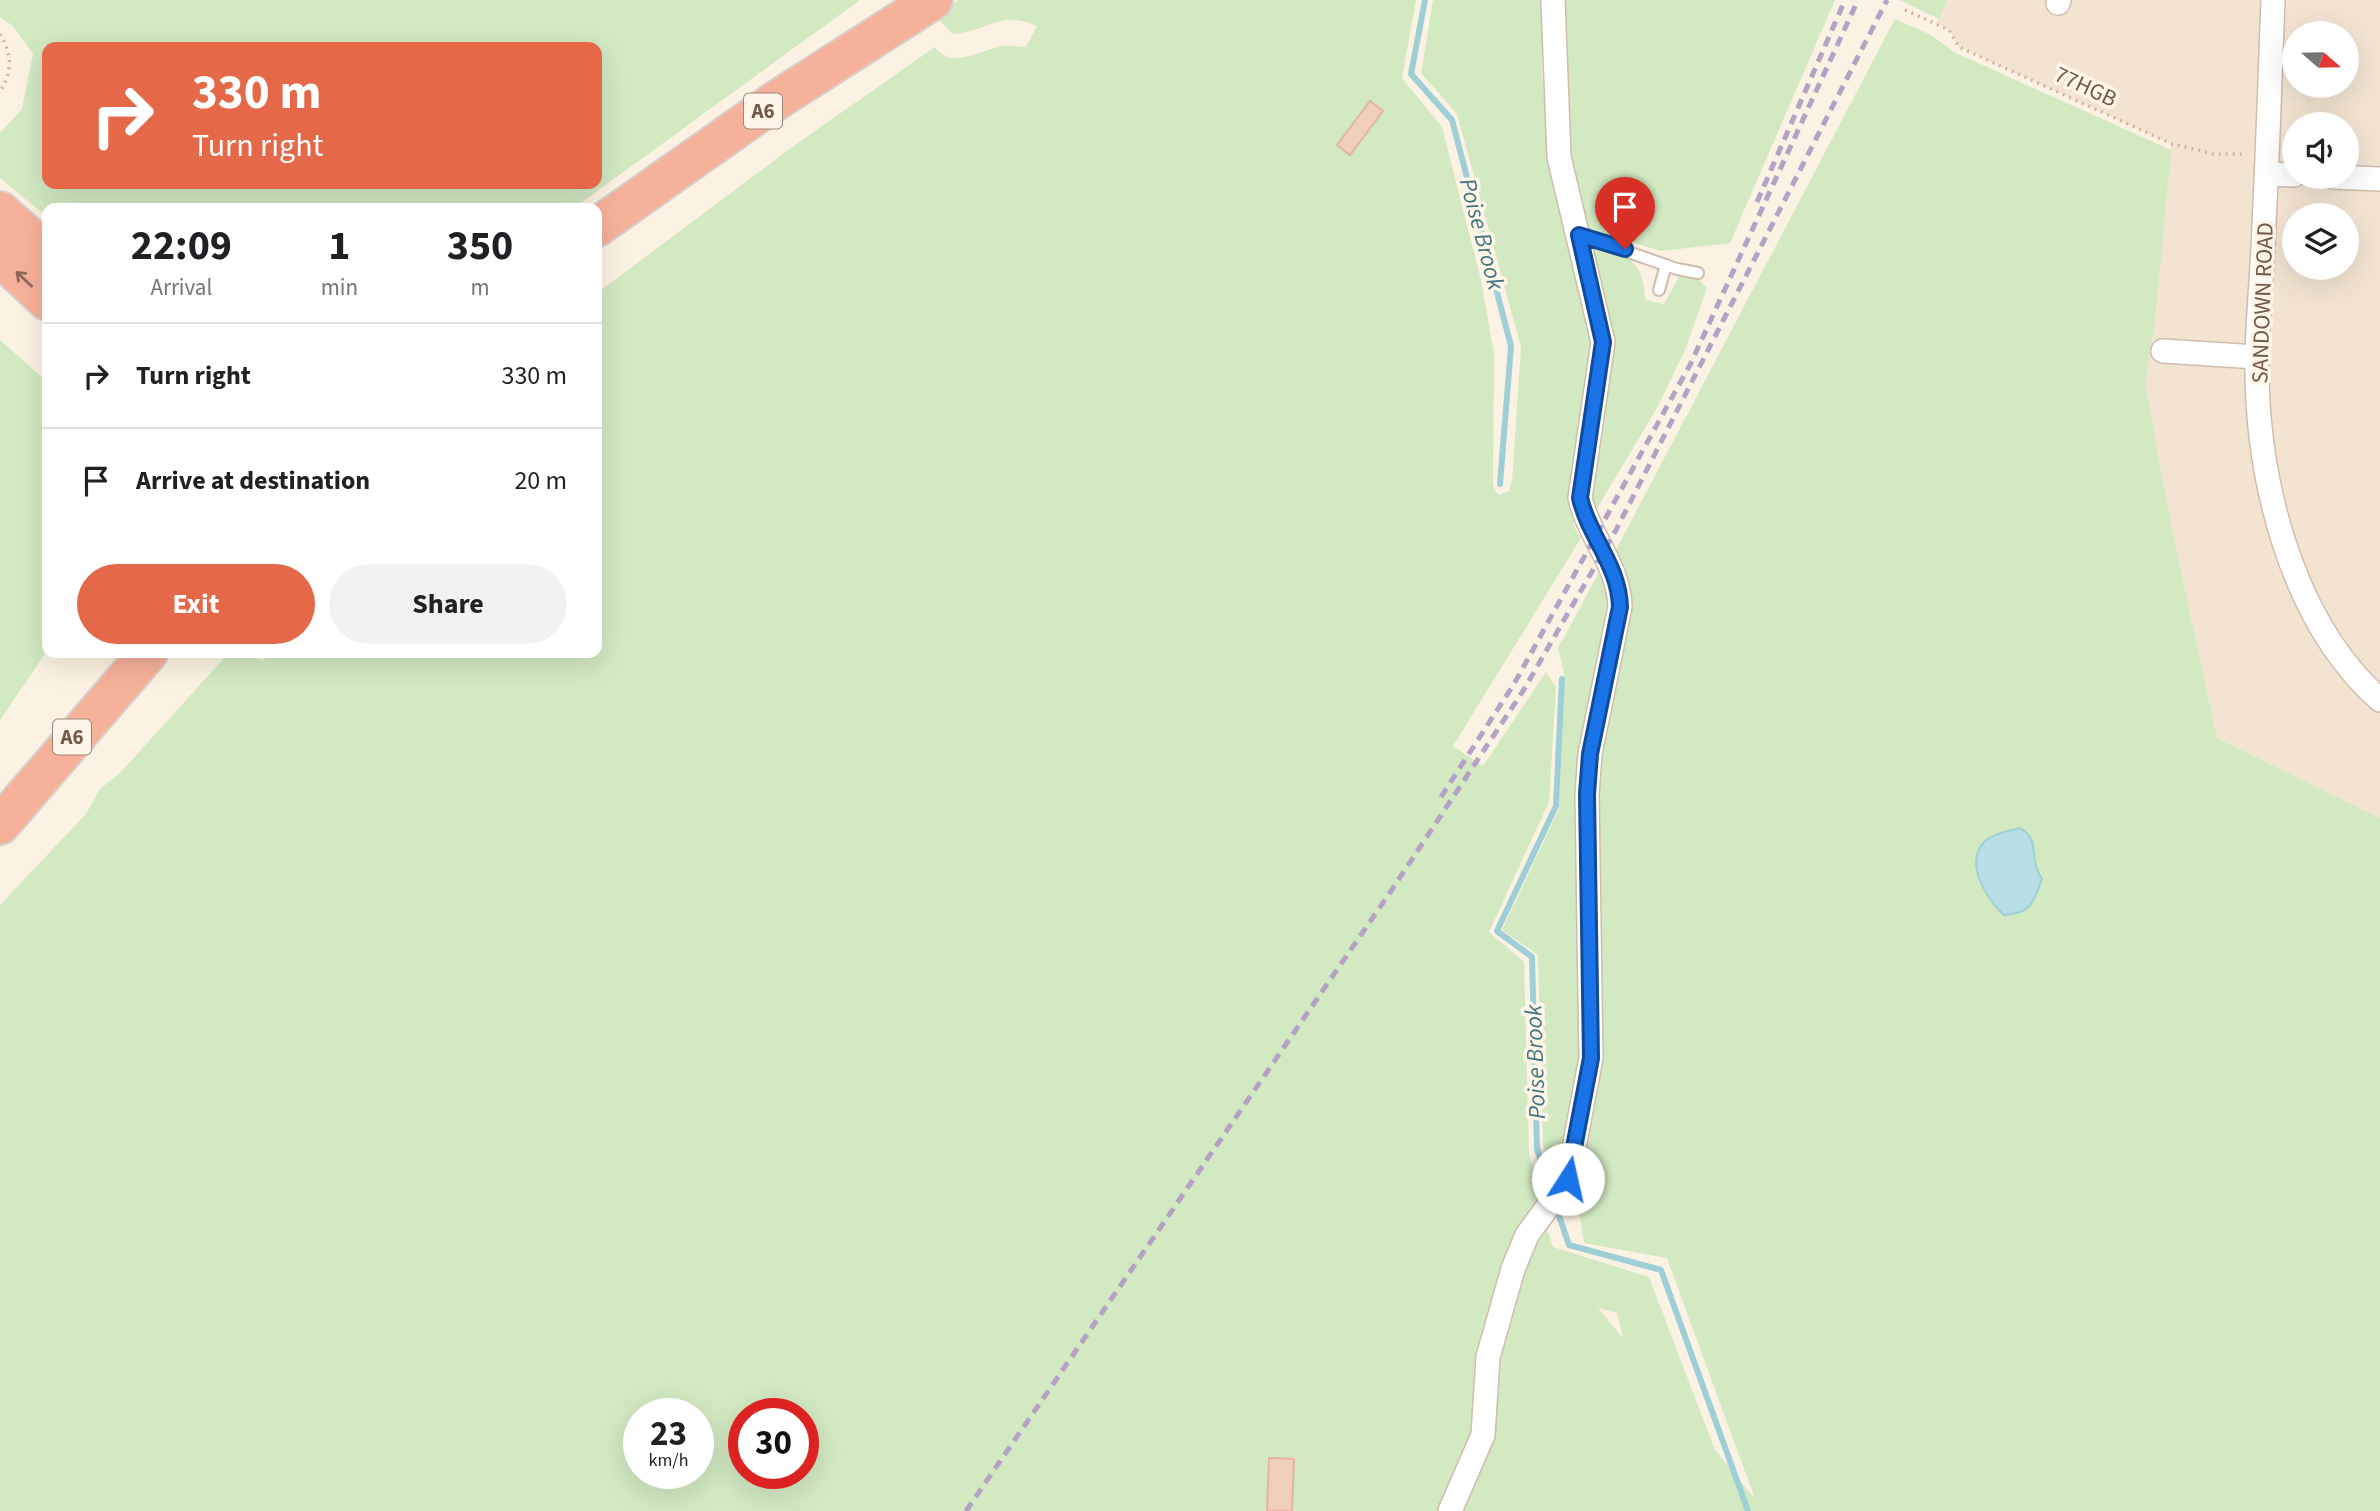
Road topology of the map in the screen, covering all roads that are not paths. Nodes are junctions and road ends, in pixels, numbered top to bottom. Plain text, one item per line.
1 (933, 0) edge
2 (1553, 0) edge
3 (2273, 0) edge
4 (2267, 164) junction
5 (2282, 170) edge
6 (2359, 178) edge
7 (2380, 179) edge
8 (0, 211) edge
9 (602, 223) edge
10 (1579, 235) junction
11 (42, 249) edge
12 (0, 257) edge
13 (1666, 265) junction
14 (1698, 273) dead end
15 (1659, 290) dead end
16 (42, 296) edge
17 (2163, 351) dead end
18 (2257, 357) junction
19 (124, 658) edge
20 (144, 658) edge
21 (2380, 699) edge
22 (78, 731) junction
23 (0, 825) edge
24 (1450, 1511) edge

1 - 9 highway, A6
2 - 10 street
3 - 4 street, SANDOWN ROAD
4 - 5 street
4 - 18 street, SANDOWN ROAD
6 - 7 street
8 - 11 highway
10 - 13 lane
10 - 24 street
16 -> 12 highway
13 - 14 lane
13 - 15 lane
17 - 18 street
18 - 21 street, SANDOWN ROAD
19 - 22 highway
20 - 22 highway, A6
22 - 23 highway, A6

